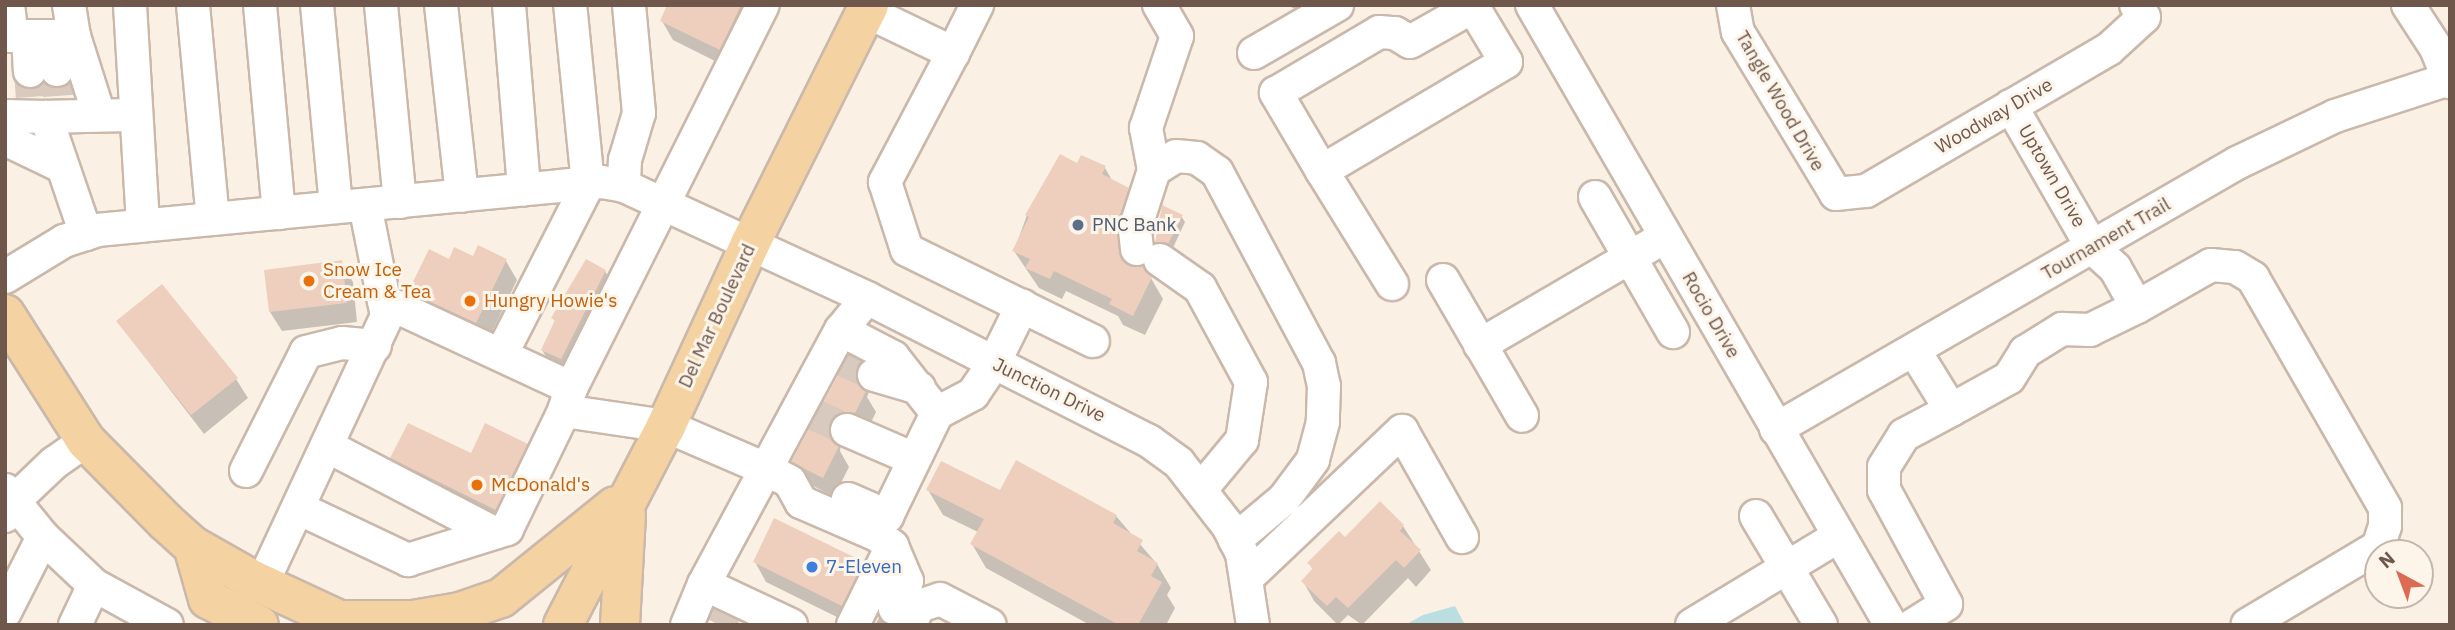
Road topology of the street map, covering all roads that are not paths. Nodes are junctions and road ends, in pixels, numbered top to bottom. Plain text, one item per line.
1 (8, 5) edge
2 (69, 5) edge
3 (130, 5) edge
4 (192, 5) edge
5 (260, 5) edge
6 (317, 5) edge
7 (382, 5) edge
8 (442, 5) edge
9 (509, 5) edge
10 (570, 5) edge
11 (629, 5) edge
12 (763, 5) edge
13 (977, 5) edge
14 (1159, 5) edge
15 (1337, 5) edge
16 (1532, 5) edge
17 (1733, 5) edge
18 (2408, 5) edge
19 (1475, 6) edge
20 (868, 8) edge
21 (2140, 11) edge
22 (35, 36) edge
23 (1254, 53) dead end
24 (953, 54) junction
25 (2449, 81) edge
26 (41, 100) edge
27 (2011, 106) junction
28 (99, 115) junction
29 (136, 115) junction
30 (5, 139) edge
31 (59, 165) junction
32 (1154, 170) junction
33 (1322, 171) junction
34 (588, 184) junction
35 (624, 186) junction
36 (524, 190) junction
37 (1836, 194) joint
38 (462, 195) junction
39 (1595, 197) dead end
40 (400, 202) junction
41 (666, 203) junction
42 (350, 206) junction
43 (279, 213) junction
44 (213, 219) junction
45 (142, 226) junction
46 (86, 234) junction
47 (1665, 237) junction
48 (750, 244) junction
49 (2092, 247) junction
50 (1630, 258) junction
51 (5, 277) edge
52 (1443, 280) dead end
53 (1392, 284) dead end
54 (867, 298) junction
55 (384, 301) junction
56 (1022, 306) junction
57 (2137, 307) junction
58 (5, 314) edge
59 (1673, 332) dead end
60 (1093, 341) dead end
61 (1480, 345) junction
62 (374, 346) junction
63 (837, 347) junction
64 (1914, 350) junction
65 (501, 355) junction
66 (994, 363) junction
67 (874, 375) tunnel mouth
68 (919, 388) junction
69 (567, 399) junction
70 (1951, 410) junction
71 (937, 413) junction
72 (1522, 416) dead end
73 (666, 426) junction
74 (1776, 429) junction
75 (847, 430) tunnel mouth
76 (86, 441) junction
77 (327, 446) junction
78 (914, 459) junction
79 (246, 471) dead end
80 (778, 475) junction
81 (1202, 488) junction
82 (628, 496) junction
83 (8, 503) edge
84 (298, 508) junction
85 (1756, 516) dead end
86 (494, 533) junction
87 (1839, 536) junction
88 (43, 537) junction
89 (1462, 537) dead end
90 (1235, 540) junction
91 (192, 546) junction
92 (892, 546) junction
93 (1787, 567) junction
94 (1247, 578) junction
95 (262, 584) junction
96 (94, 585) junction
97 (720, 598) junction
98 (5, 612) edge
99 (1952, 615) edge
100 (902, 616) edge
101 (772, 621) edge
102 (344, 622) edge
103 (255, 624) edge
104 (75, 625) edge
105 (167, 625) edge
106 (563, 625) edge
107 (620, 625) edge
108 (687, 625) edge
109 (853, 625) edge
110 (990, 625) edge
111 (1253, 625) edge
112 (1692, 625) edge
113 (1821, 625) edge
114 (1891, 625) edge
115 (1913, 625) edge
116 (2247, 625) edge

1 - 22 street
2 - 22 street
3 - 29 street
4 - 44 street
5 - 43 street
6 - 42 street
7 - 40 street
8 - 38 street
9 - 36 street
10 - 34 street
11 - 35 street
12 - 41 street
13 - 24 street
14 - 32 street
15 - 23 street
16 - 47 street, Rocio Drive
17 - 37 street, Tangle Wood Drive
18 - 25 street
19 - 33 street
19 - 33 street
20 - 24 street
20 - 48 main road, Del Mar Boulevard
21 - 27 street, Woodway Drive
22 - 26 street
22 - 28 street
24 - 56 street
25 - 49 street, Tournament Trail
26 - 28 street
26 - 31 street
27 - 37 street, Woodway Drive
27 - 49 street, Uptown Drive
28 - 29 street
29 - 45 street
30 - 31 street
31 - 46 street
32 - 81 street
32 - 90 street
33 - 53 street
34 - 35 street, Junction Drive
34 - 36 street, Junction Drive
34 - 65 street
35 - 41 street, Junction Drive
36 - 38 street, Junction Drive
38 - 40 street, Junction Drive
39 - 50 street
40 - 42 street, Junction Drive
41 - 48 street, Junction Drive
41 - 69 street
42 - 43 street, Junction Drive
42 - 55 street
43 - 44 street, Junction Drive
44 - 45 street, Junction Drive
45 - 46 street, Junction Drive
46 - 51 street, Junction Drive
47 - 50 street
47 - 74 street, Rocio Drive
48 - 54 street, Junction Drive
48 - 73 main road, Del Mar Boulevard
49 - 57 street, Uptown Drive
49 - 64 street, Tournament Trail
50 - 59 street
50 - 61 street
52 - 61 street
54 - 63 street
54 - 66 street, Junction Drive
55 - 62 street
55 - 65 street
56 - 60 street
56 - 66 street
57 - 70 street
57 - 116 street
58 - 76 main road
61 - 72 street
62 - 77 street
62 - 79 street
63 - 68 street
63 - 80 street
64 - 70 street
64 - 74 street, Tournament Trail
65 - 69 street
66 - 71 street
66 - 81 street, Junction Drive
67 - 68 street
68 - 71 street
69 - 73 street
69 - 86 street
70 - 99 street
71 - 78 street
73 - 80 street
73 - 82 main road, Del Mar Boulevard
74 - 87 street, Rocio Drive
75 - 78 street
76 - 83 street
76 - 91 main road
77 - 84 street
77 - 86 street
78 - 80 street
80 - 92 street
80 - 97 street
81 - 90 street, Junction Drive
82 - 102 main road
82 - 106 main road, Del Mar Boulevard
82 - 107 main road
83 - 88 street
84 - 86 street
84 - 95 street
85 - 93 street
87 - 93 street
87 - 114 street, Rocio Drive
88 - 96 street
88 - 98 street
89 - 94 street
90 - 94 street, Junction Drive
91 - 95 main road
91 - 103 main road
92 - 100 street
92 - 109 street
93 - 112 street
93 - 113 street
94 - 111 street, Junction Drive
95 - 102 main road
96 - 104 street
96 - 105 street
97 - 101 street
97 - 108 street
99 - 115 street
100 - 110 street

